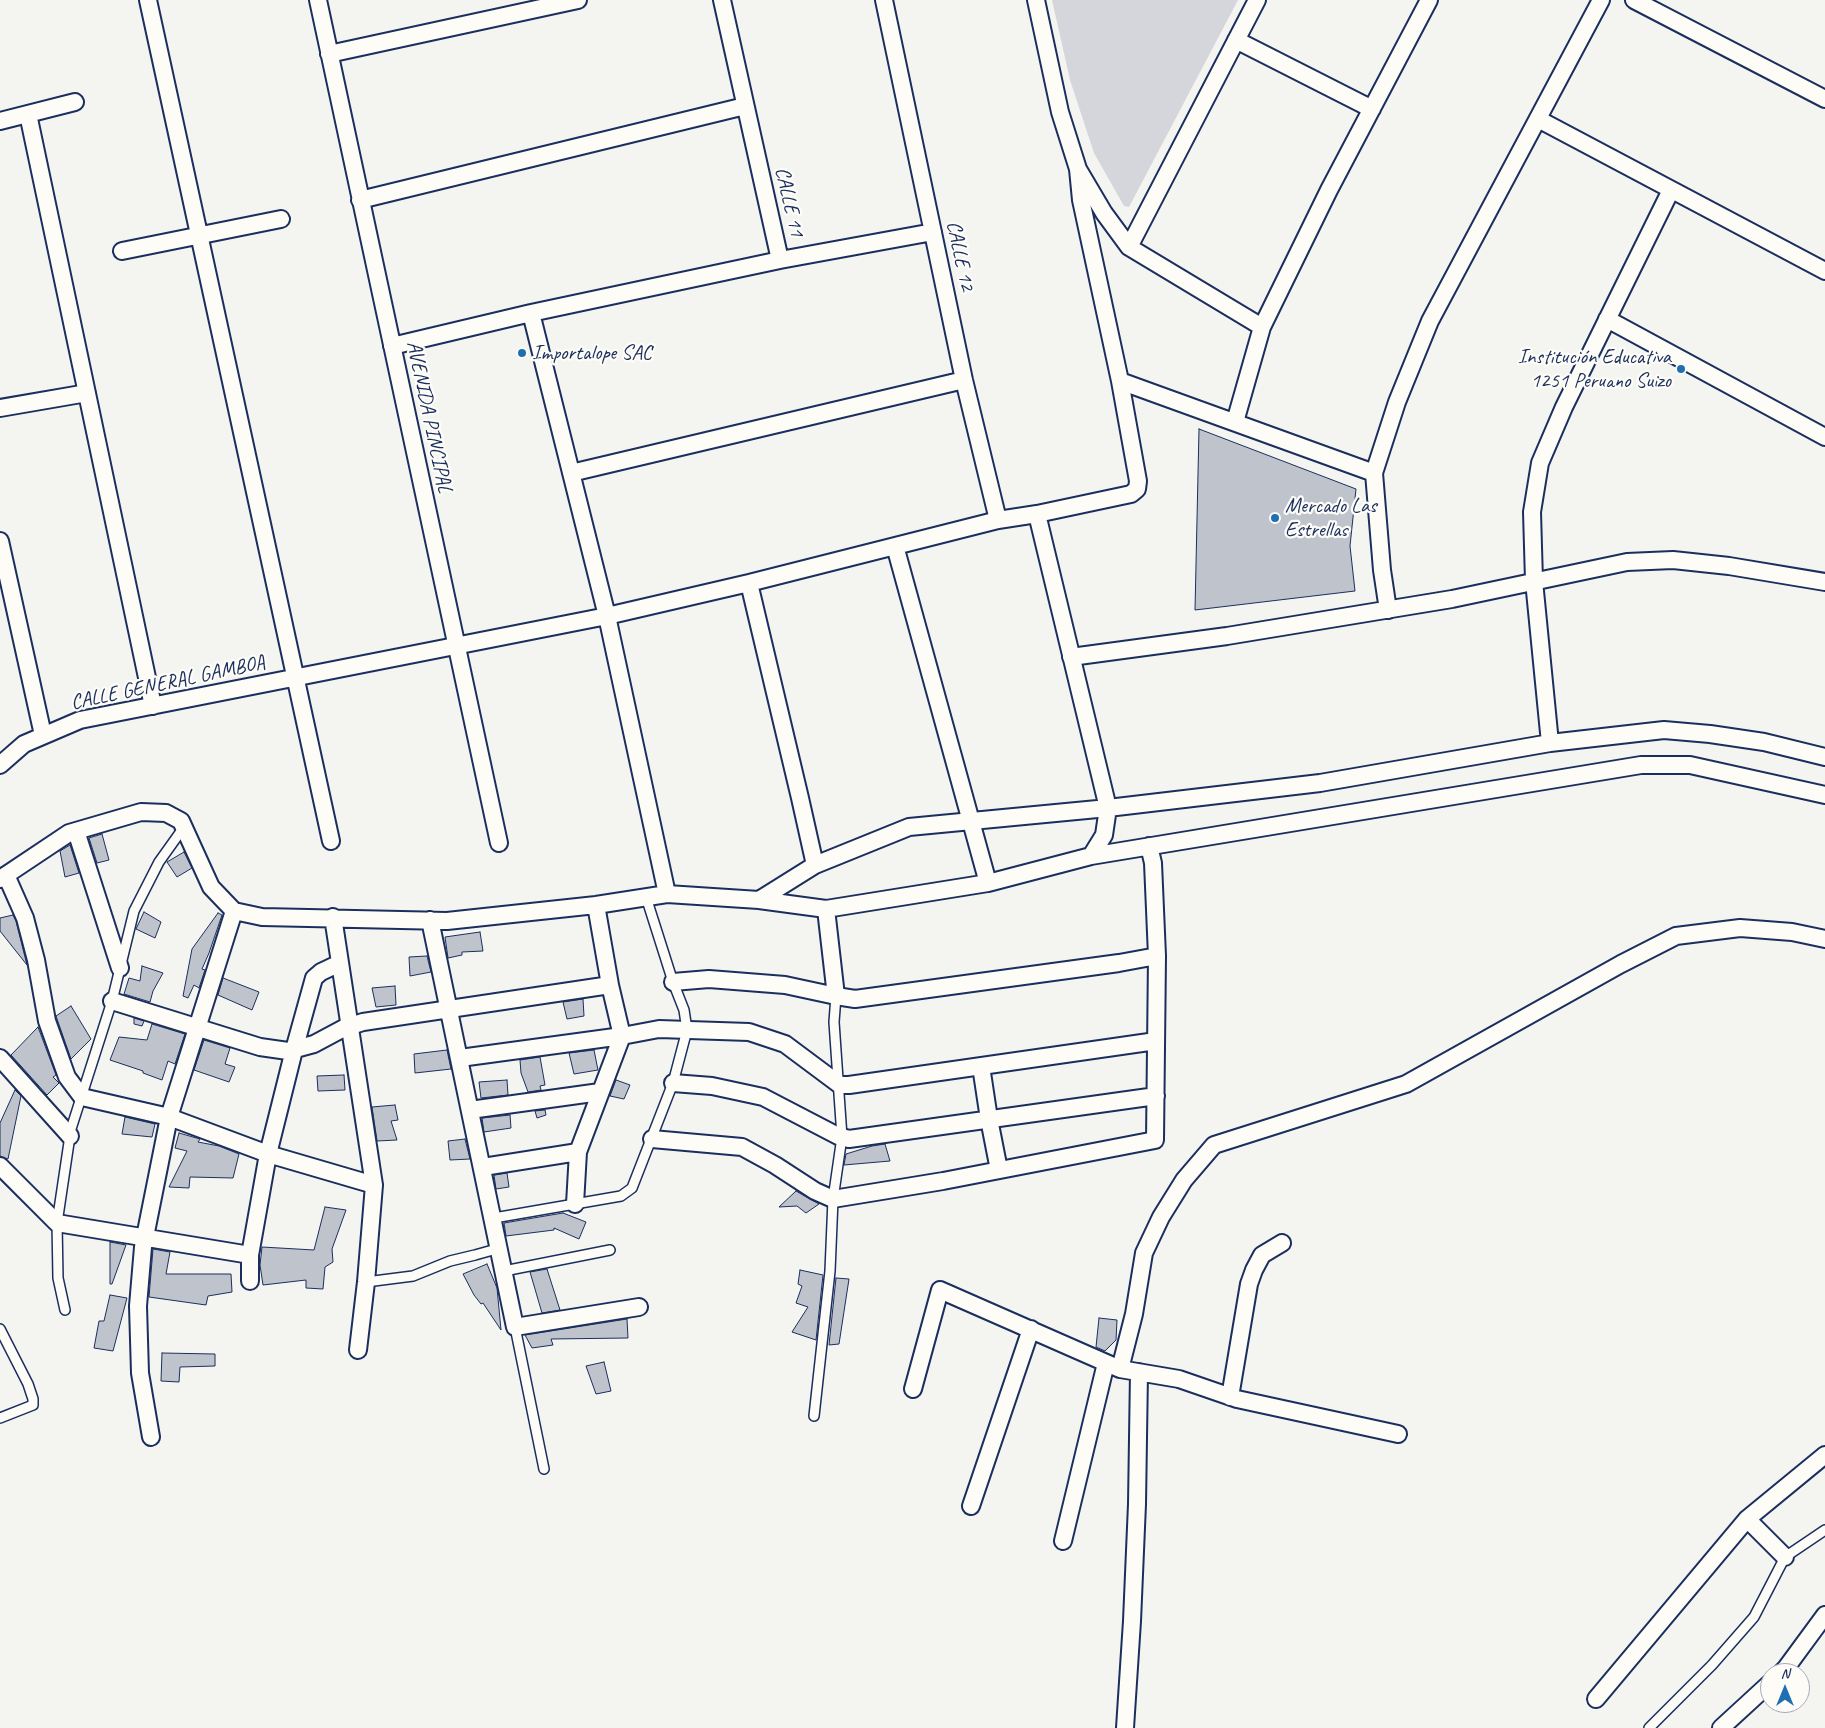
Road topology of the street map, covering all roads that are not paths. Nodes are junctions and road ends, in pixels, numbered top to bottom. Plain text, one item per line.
1 (148, 0) edge
2 (318, 0) edge
3 (578, 0) edge
4 (722, 0) edge
5 (884, 0) edge
6 (1036, 0) edge
7 (1257, 0) edge
8 (1429, 0) edge
9 (1601, 0) edge
10 (1634, 0) edge
11 (1236, 40) junction
12 (329, 54) junction
13 (1825, 99) edge
14 (75, 102) dead end
15 (745, 106) junction
16 (1372, 109) junction
17 (28, 114) junction
18 (1538, 119) junction
19 (0, 121) edge
20 (1078, 169) junction
21 (1671, 190) junction
22 (360, 200) junction
23 (281, 219) dead end
24 (934, 232) junction
25 (198, 234) junction
26 (1129, 246) junction
27 (122, 251) dead end
28 (780, 260) junction
29 (1825, 271) edge
30 (531, 313) junction
31 (1607, 320) junction
32 (1262, 326) junction
33 (392, 346) junction
34 (964, 380) junction
35 (1120, 381) junction
36 (87, 393) junction
37 (0, 408) edge
38 (1235, 422) junction
39 (1825, 437) edge
40 (571, 473) junction
41 (1374, 473) junction
42 (1037, 514) junction
43 (998, 520) junction
44 (0, 541) edge
45 (895, 546) junction
46 (1534, 581) junction
47 (1825, 582) edge
48 (749, 583) junction
49 (1388, 610) junction
50 (607, 616) junction
51 (456, 645) junction
52 (1071, 656) junction
53 (296, 679) junction
54 (154, 706) junction
55 (43, 735) junction
56 (1550, 743) junction
57 (1825, 756) edge
58 (0, 765) edge
59 (1825, 795) edge
60 (1108, 808) junction
61 (970, 821) junction
62 (184, 826) junction
63 (76, 831) junction
64 (331, 841) dead end
65 (499, 843) dead end
66 (1149, 846) junction
67 (1091, 856) junction
68 (814, 865) junction
69 (3, 877) edge
70 (988, 883) junction
71 (668, 894) junction
72 (646, 897) junction
73 (759, 900) junction
74 (596, 905) junction
75 (826, 909) junction
76 (234, 911) junction
77 (333, 918) junction
78 (430, 920) junction
79 (1825, 939) edge
80 (1157, 956) junction
81 (340, 963) junction
82 (120, 968) junction
83 (672, 982) junction
84 (610, 985) junction
85 (836, 996) junction
86 (112, 1001) junction
87 (449, 1009) junction
88 (350, 1026) junction
89 (197, 1027) junction
90 (687, 1030) junction
91 (622, 1036) junction
92 (1156, 1041) junction
93 (294, 1050) junction
94 (0, 1058) edge
95 (460, 1058) junction
96 (981, 1066) junction
97 (672, 1083) junction
98 (840, 1084) junction
99 (600, 1092) junction
100 (1156, 1096) junction
101 (82, 1097) junction
102 (470, 1110) junction
103 (169, 1117) junction
104 (989, 1119) junction
105 (70, 1136) junction
106 (842, 1137) junction
107 (652, 1140) junction
108 (578, 1152) junction
109 (268, 1154) junction
110 (0, 1166) edge
111 (483, 1167) junction
112 (999, 1170) junction
113 (374, 1185) junction
114 (833, 1199) junction
115 (575, 1204) junction
116 (494, 1218) junction
117 (57, 1223) junction
118 (145, 1238) junction
119 (1282, 1243) dead end
120 (500, 1248) junction
121 (610, 1250) dead end
122 (250, 1254) junction
123 (504, 1271) junction
124 (250, 1280) dead end
125 (366, 1282) junction
126 (639, 1307) dead end
127 (65, 1310) dead end
128 (515, 1327) junction
129 (1031, 1329) junction
130 (1, 1334) edge
131 (358, 1350) dead end
132 (1113, 1366) junction
133 (1139, 1372) junction
134 (913, 1389) dead end
135 (1230, 1396) junction
136 (814, 1416) dead end
137 (0, 1418) edge
138 (1398, 1434) dead end
139 (151, 1437) dead end
140 (1825, 1455) edge
141 (544, 1469) dead end
142 (971, 1506) dead end
143 (1747, 1519) junction
144 (1825, 1530) edge
145 (1064, 1541) dead end
146 (1785, 1556) junction
147 (1825, 1615) edge
148 (1789, 1663) edge
149 (1760, 1692) edge
150 (1596, 1699) dead end
151 (1125, 1728) edge
152 (1649, 1728) edge
153 (1721, 1728) edge

1 - 25 street
2 - 12 street, AVENIDA PINCIPAL
3 - 12 street
4 - 15 street, CALLE 11
5 - 24 street, CALLE 12
6 - 20 street
7 - 11 street
8 - 16 street
9 - 18 street
10 - 13 street
11 - 16 street
11 - 26 street
12 - 22 street, AVENIDA PINCIPAL
14 - 17 street
15 - 22 street
15 - 28 street, CALLE 11
16 - 32 street
17 - 19 street
17 - 36 street
18 - 21 street
18 - 41 street
20 - 26 street
20 - 35 street
21 - 29 street
21 - 31 street
22 - 33 street, AVENIDA PINCIPAL
23 - 25 street
24 - 28 street, CALLE 11
24 - 34 street, CALLE 12
25 - 27 street
25 - 53 street
26 - 32 street
28 - 30 street
30 - 33 street
30 - 40 street
31 - 39 street
31 - 46 street
32 - 38 street
33 - 51 street, AVENIDA PINCIPAL
34 - 40 street
34 - 43 street, CALLE 12
35 - 38 street
35 - 42 street, CALLE GENERAL GAMBOA
36 - 37 street
36 - 54 street
38 - 41 street
40 - 50 street
41 - 49 street
42 - 43 street, CALLE GENERAL GAMBOA
42 - 52 street
43 - 45 street, CALLE GENERAL GAMBOA
44 - 55 street
45 - 48 street, CALLE GENERAL GAMBOA
45 - 61 street
46 - 47 street
46 - 49 street
46 - 56 street
48 - 50 street, CALLE GENERAL GAMBOA
48 - 68 street
49 - 52 street
50 - 51 street, CALLE GENERAL GAMBOA
50 - 71 street
51 - 53 street, CALLE GENERAL GAMBOA
51 - 65 street, AVENIDA PINCIPAL
52 - 60 street
53 - 54 street, CALLE GENERAL GAMBOA
53 - 64 street
54 - 55 street, CALLE GENERAL GAMBOA
55 - 58 street, CALLE GENERAL GAMBOA
56 - 57 street
56 - 60 street
59 - 66 street
60 - 61 street
60 - 67 street
61 - 68 street
61 - 70 street
62 - 63 street
62 - 76 street
62 - 82 lane
63 - 69 street
63 - 82 street
66 - 67 street
66 - 80 street
67 - 70 street
68 - 73 street
69 - 101 street
70 - 75 street
71 - 72 street
71 - 73 street
72 - 74 street
72 - 83 lane
73 - 75 street
74 - 78 street
74 - 84 street
75 - 85 street
76 - 77 street
76 - 89 street
77 - 78 street
77 - 81 street
78 - 87 street
79 - 132 street
80 - 85 street
80 - 92 street
81 - 88 street
81 - 93 street
82 - 86 lane
83 - 85 street
83 - 90 lane
84 - 87 street
84 - 91 street
85 - 98 lane
86 - 89 street
86 - 101 lane
87 - 88 street
87 - 95 street
88 - 93 street
88 - 113 street
89 - 93 street
89 - 103 street
90 - 91 street
90 - 97 lane
90 - 98 street
91 - 95 street
91 - 99 street
92 - 96 street
92 - 100 street
93 - 109 street
94 - 105 street
95 - 102 street
96 - 98 street
96 - 104 street
97 - 106 street
97 - 107 lane
98 - 106 lane
99 - 102 street
99 - 108 street
100 - 104 street
100 - 112 street
101 - 103 street
101 - 105 lane
102 - 111 street
103 - 109 street
103 - 118 street
104 - 106 street
104 - 112 street
105 - 117 lane
106 - 114 lane
107 - 114 street
107 - 115 lane
108 - 111 street
108 - 115 street
109 - 113 street
109 - 122 street
110 - 117 street
111 - 116 street
112 - 114 street
113 - 125 street
114 - 136 lane
115 - 116 lane
116 - 120 street
117 - 118 street
117 - 127 lane
118 - 122 street
118 - 139 street
119 - 135 street
120 - 123 street
120 - 125 lane
121 - 123 lane
122 - 124 street
123 - 128 street
125 - 131 street
126 - 128 street
128 - 141 lane
129 - 132 street
129 - 134 street
129 - 142 street
130 - 137 lane
132 - 133 street
132 - 145 street
133 - 135 street
133 - 151 street
135 - 138 street
140 - 143 street
143 - 146 street
143 - 150 street
144 - 146 lane
146 - 152 lane
147 - 148 street
149 - 153 street

